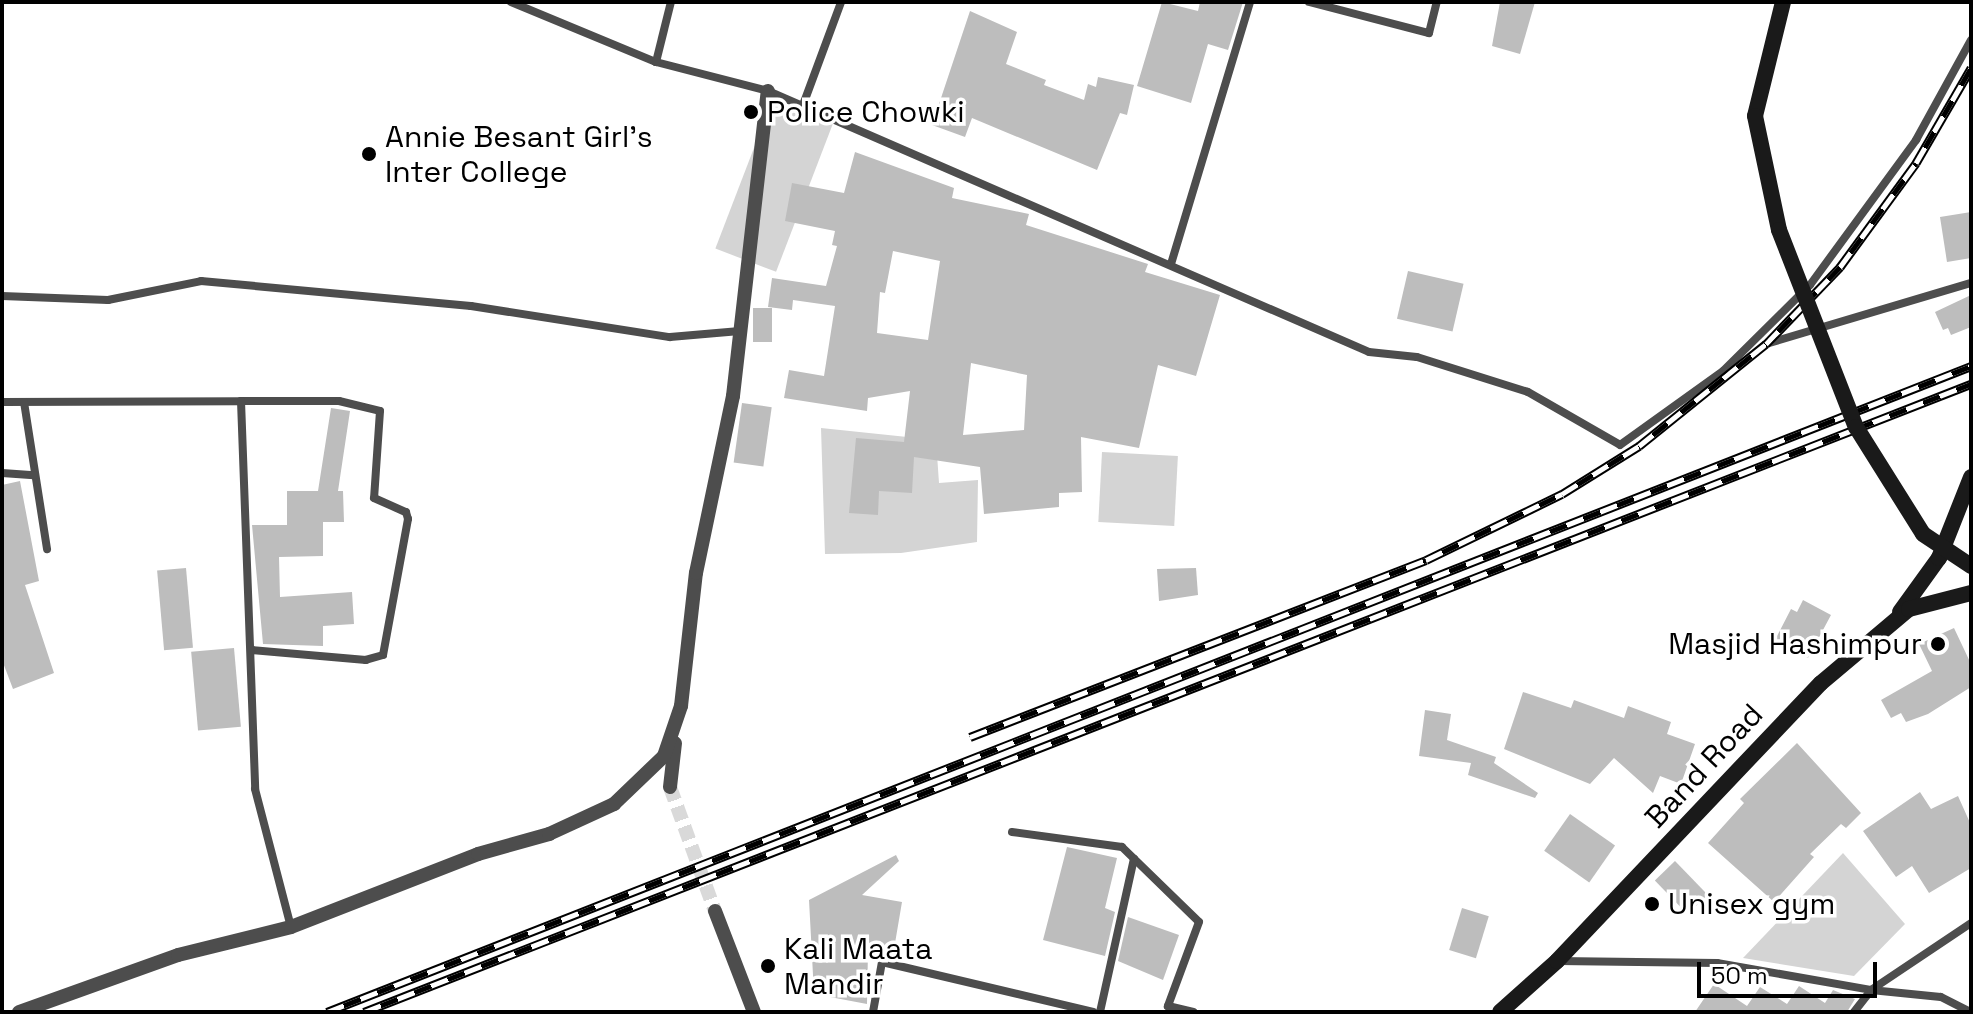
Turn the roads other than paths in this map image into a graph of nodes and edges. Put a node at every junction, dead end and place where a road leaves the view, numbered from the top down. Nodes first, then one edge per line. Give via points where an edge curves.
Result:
1 (511, 2) edge
2 (671, 2) edge
3 (841, 2) edge
4 (1250, 2) edge
5 (1309, 2) edge
6 (1437, 2) edge
7 (1783, 2) edge
8 (1971, 40) edge
9 (656, 62) junction
10 (768, 91) junction
11 (803, 105) junction
12 (1171, 264) junction
13 (1971, 283) edge
14 (2, 296) edge
15 (740, 331) junction
16 (1766, 344) dead end
17 (241, 401) junction
18 (2, 402) edge
19 (24, 402) junction
20 (2, 473) edge
21 (34, 475) junction
22 (1971, 477) edge
23 (47, 549) dead end
24 (1971, 566) edge
25 (1971, 593) edge
26 (1893, 622) junction
27 (251, 650) junction
28 (681, 706) junction
29 (670, 787) tunnel mouth
30 (1012, 832) dead end
31 (1134, 859) junction
32 (715, 911) tunnel mouth
33 (1971, 923) edge
34 (291, 927) junction
35 (1557, 961) junction
36 (1871, 990) junction
37 (19, 1012) edge
38 (754, 1012) edge
39 (873, 1012) edge
40 (1093, 1012) edge
41 (1100, 1012) edge
42 (1193, 1012) edge
43 (1500, 1012) edge
44 (1854, 1012) edge
45 (1971, 1012) edge

1 - 9 street
2 - 9 street
3 - 11 street
4 - 12 street
5 - 6 street via 1429,33
7 - 24 main road, bridge via 1755,116 1779,230 1856,427 1923,534
8 - 12 street via 1916,140 1810,285 1723,371 1620,445 1528,392 1417,357 1369,352
9 - 10 street
10 - 11 street
10 - 15 street
11 - 12 street
13 - 16 street
14 - 15 street via 108,300 201,281 471,306 670,337
15 - 28 street via 724,452 696,573
17 - 19 street
17 - 27 street
17 - 27 street via 339,401 380,411 373,492 378,502 406,512 408,519 383,655 366,660
18 - 19 street
19 - 21 street
20 - 21 street
21 - 23 street
22 - 26 main road via 1939,558
25 - 26 main road, Band Road via 1909,609
26 - 35 main road, Band Road via 1821,683
27 - 34 street via 255,789
28 - 29 street
28 - 34 street via 664,756 614,804 549,834 478,854
30 - 31 street via 1122,847
31 - 41 street
31 - 42 street via 1199,922 1168,1006
32 - 38 street
33 - 36 street
34 - 37 street via 178,955
35 - 36 street via 1717,963
35 - 43 main road, Band Road
36 - 44 street
36 - 45 street via 1941,997
39 - 40 street via 882,962

